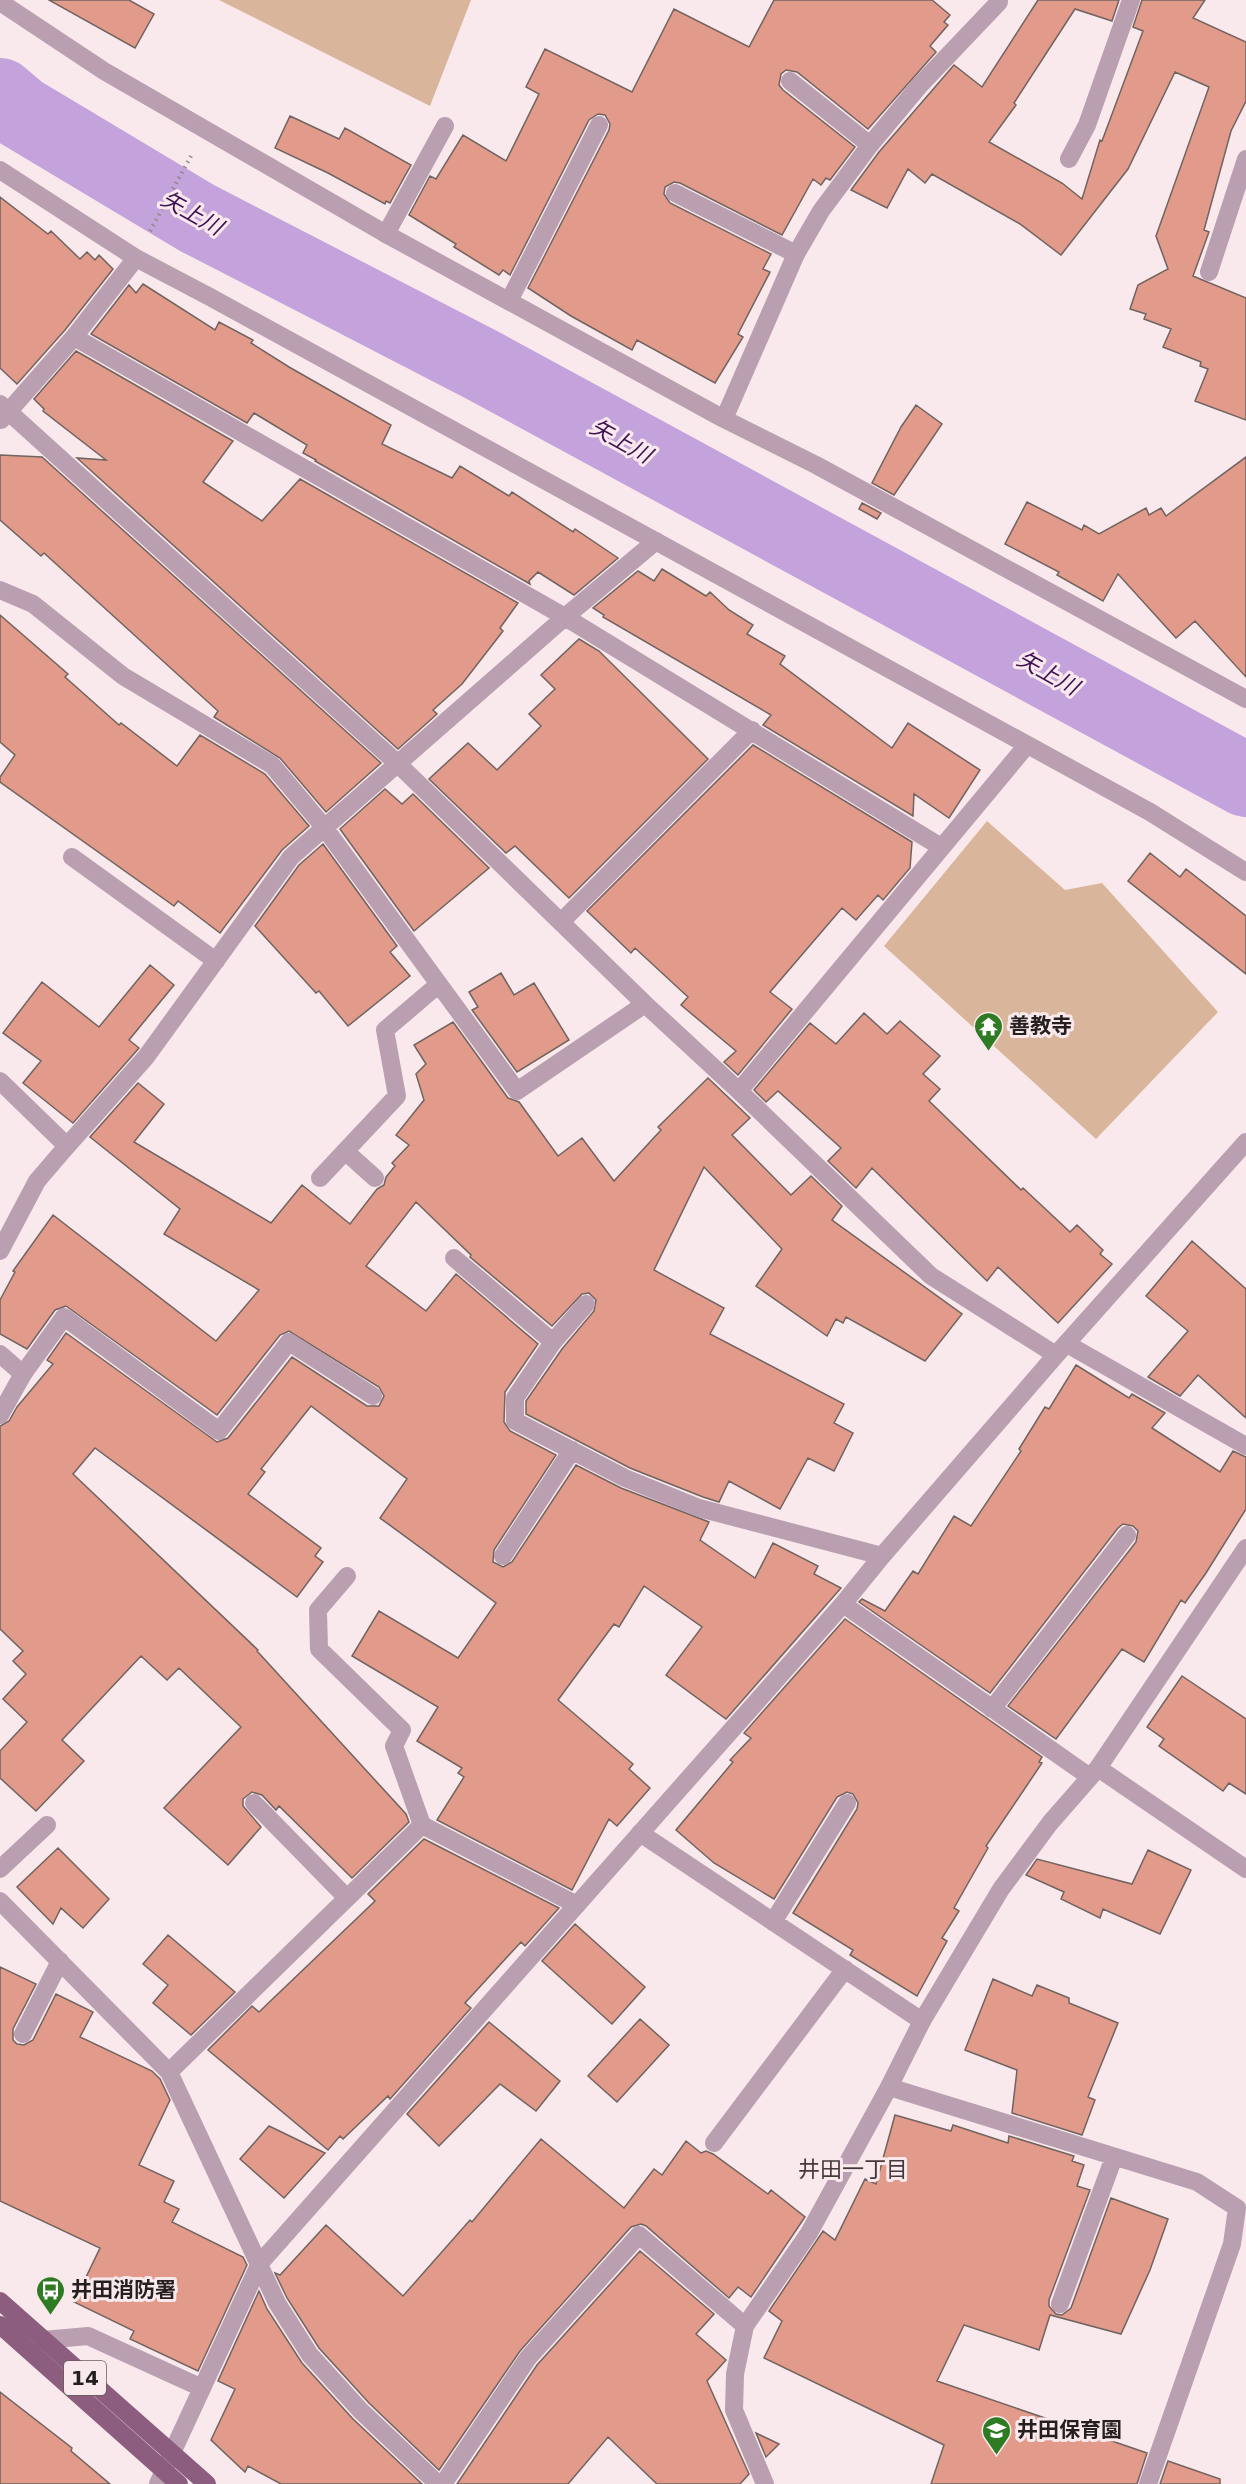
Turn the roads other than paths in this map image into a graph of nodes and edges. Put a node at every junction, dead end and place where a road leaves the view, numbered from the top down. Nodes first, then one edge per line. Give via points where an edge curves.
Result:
1 (1131, 0) edge
2 (998, 1) edge
3 (0, 2) edge
4 (790, 81) dead end
5 (599, 125) dead end
6 (444, 126) dead end
7 (870, 145) junction
8 (1069, 159) dead end
9 (1246, 159) edge
10 (0, 170) edge
11 (675, 193) dead end
12 (386, 234) junction
13 (796, 254) junction
14 (136, 258) junction
15 (1209, 272) dead end
16 (509, 301) junction
17 (74, 338) junction
18 (3, 412) edge
19 (724, 419) junction
20 (656, 541) junction
21 (0, 590) edge
22 (565, 617) junction
23 (1246, 699) edge
24 (752, 730) junction
25 (1027, 745) junction
26 (397, 763) junction
27 (324, 827) junction
28 (941, 847) junction
29 (72, 857) dead end
30 (1246, 872) edge
31 (561, 922) junction
32 (216, 961) junction
33 (439, 984) junction
34 (645, 1004) junction
35 (0, 1081) edge
36 (739, 1091) junction
37 (1246, 1142) edge
38 (67, 1146) junction
39 (345, 1151) junction
40 (320, 1178) dead end
41 (375, 1178) dead end
42 (0, 1251) edge
43 (454, 1258) dead end
44 (586, 1304) dead end
45 (553, 1342) junction
46 (1062, 1349) junction
47 (0, 1354) edge
48 (23, 1374) junction
49 (373, 1396) dead end
50 (0, 1415) edge
51 (1246, 1446) edge
52 (572, 1450) junction
53 (1127, 1535) dead end
54 (1246, 1548) edge
55 (503, 1556) dead end
56 (882, 1556) junction
57 (347, 1576) dead end
58 (843, 1604) junction
59 (992, 1709) junction
60 (1094, 1772) junction
61 (254, 1803) dead end
62 (847, 1803) dead end
63 (47, 1825) dead end
64 (422, 1825) junction
65 (640, 1833) junction
66 (0, 1869) edge
67 (1246, 1869) edge
68 (347, 1898) junction
69 (0, 1901) edge
70 (577, 1905) junction
71 (773, 1922) junction
72 (60, 1961) junction
73 (844, 1969) junction
74 (922, 2020) junction
75 (23, 2034) dead end
76 (169, 2072) junction
77 (889, 2087) junction
78 (714, 2143) dead end
79 (1114, 2157) junction
80 (260, 2263) junction
81 (0, 2301) edge
82 (1060, 2304) dead end
83 (0, 2325) edge
84 (745, 2326) junction
85 (43, 2340) junction
86 (202, 2388) junction
87 (172, 2453) junction
88 (161, 2477) edge
89 (179, 2484) edge
90 (207, 2484) edge
91 (438, 2484) edge
92 (443, 2484) edge
93 (765, 2484) edge
94 (1148, 2484) edge

1 - 8 street via 1088,125
2 - 7 street
3 - 12 street via 104,71
4 - 7 street
5 - 16 street
6 - 12 street
7 - 13 street via 821,211
9 - 15 street
10 - 14 street
11 - 13 street
12 - 16 street
13 - 19 street
14 - 17 street
14 - 20 street
16 - 19 street
17 - 18 street
17 - 22 street
18 - 26 street
19 - 23 street
20 - 22 street
20 - 25 street
21 - 27 street via 33,604 123,676 273,765
22 - 24 street
22 - 26 street
24 - 28 street
24 - 31 street
25 - 28 street
25 - 30 street via 1150,812
26 - 27 street
26 - 31 street
27 - 32 street via 291,857
27 - 33 street
28 - 36 street
29 - 32 street
31 - 34 street
32 - 38 street via 146,1057
33 - 34 street via 516,1091
33 - 39 street via 385,1030 397,1096
34 - 36 street
35 - 38 street
36 - 46 street via 931,1276
37 - 46 street
38 - 42 street via 37,1181
39 - 40 street
39 - 41 street
43 - 45 street
44 - 45 street
45 - 52 street via 515,1398 515,1421
46 - 51 street
46 - 56 street
47 - 48 street
48 - 49 street via 64,1317 219,1431 289,1342
48 - 50 street
52 - 55 street
52 - 56 street via 625,1478 699,1508
53 - 59 street
54 - 60 street
56 - 58 street
57 - 64 street via 318,1610 320,1649 402,1730 394,1746
58 - 59 street
58 - 65 street
59 - 60 street
60 - 67 street
60 - 74 street via 1001,1889
61 - 68 street
62 - 71 street
63 - 66 street
64 - 68 street
64 - 70 street
65 - 70 street
65 - 71 street
68 - 76 street
69 - 72 street
70 - 80 street
71 - 73 street
72 - 75 street
72 - 76 street
73 - 74 street
73 - 78 street
74 - 77 street
76 - 80 street
77 - 79 street
77 - 84 street via 809,2233
79 - 82 street
79 - 94 street via 1197,2182 1237,2208 1232,2244
80 - 86 street
80 - 91 street via 277,2303 310,2355
81 - 85 main road, 14
83 - 88 main road, 14
84 - 92 street via 639,2235 528,2358
84 - 93 street via 735,2374 734,2410
85 - 86 street via 88,2336
85 - 87 main road, 14
86 - 87 street
87 - 88 street
87 - 90 main road, 14
88 - 89 main road, 14

